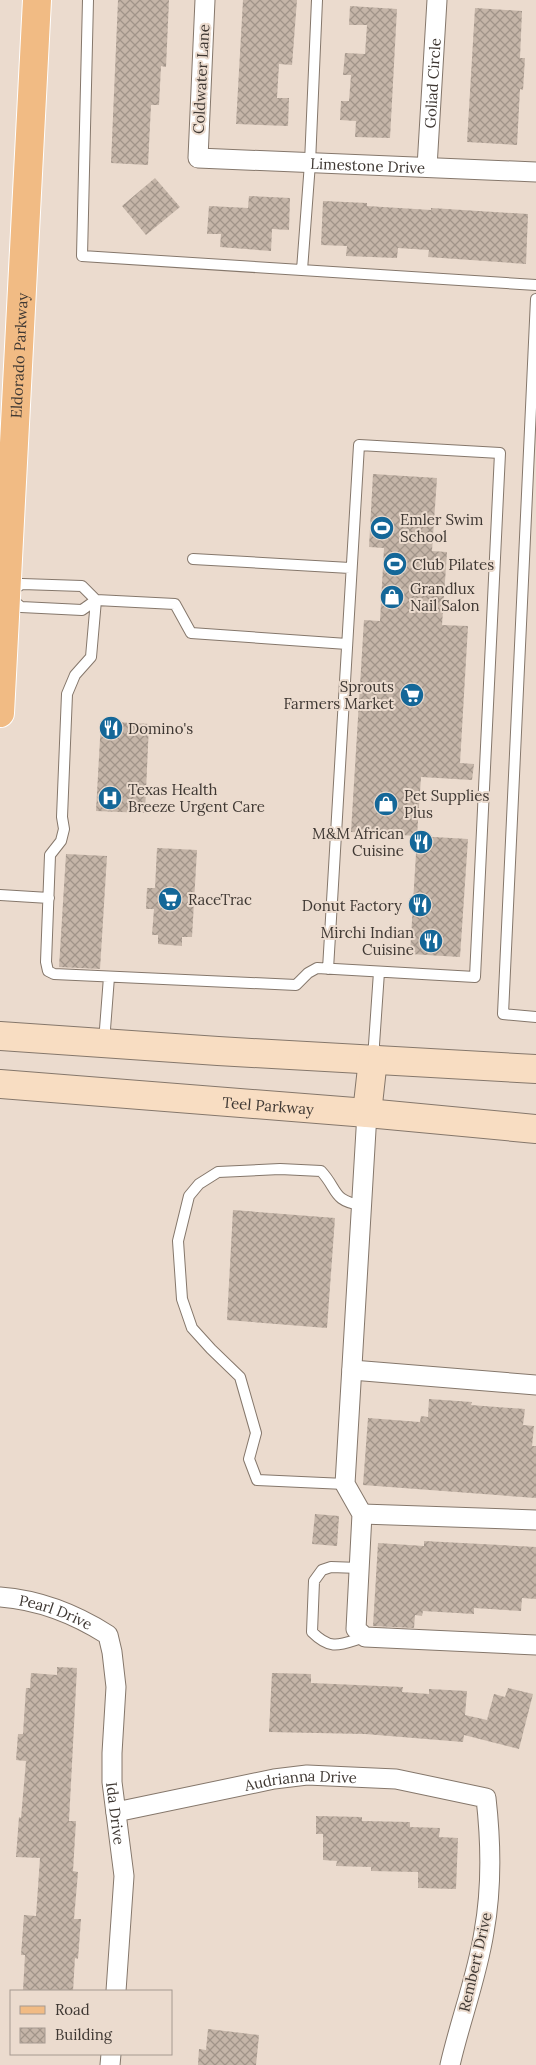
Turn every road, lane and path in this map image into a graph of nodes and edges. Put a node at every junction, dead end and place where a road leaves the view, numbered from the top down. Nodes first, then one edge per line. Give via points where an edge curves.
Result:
1 (37, 0) edge
2 (88, 0) edge
3 (205, 0) edge
4 (317, 0) edge
5 (437, 0) edge
6 (198, 158) joint
7 (310, 163) junction
8 (427, 167) junction
9 (536, 172) edge
10 (302, 270) junction
11 (536, 285) edge
12 (536, 299) edge
13 (193, 559) dead end
14 (350, 568) junction
15 (3, 594) edge
16 (96, 600) junction
17 (347, 644) junction
18 (0, 713) edge
19 (0, 895) edge
20 (49, 898) junction
21 (328, 969) junction
22 (379, 972) junction
23 (109, 977) junction
24 (536, 1017) edge
25 (0, 1036) edge
26 (104, 1042) junction
27 (373, 1059) junction
28 (536, 1069) edge
29 (0, 1084) edge
30 (367, 1113) junction
31 (536, 1129) edge
32 (362, 1205) junction
33 (352, 1370) junction
34 (536, 1385) edge
35 (345, 1484) junction
36 (362, 1514) junction
37 (536, 1520) edge
38 (359, 1568) junction
39 (0, 1597) edge
40 (108, 1635) joint
41 (365, 1637) junction
42 (536, 1645) edge
43 (486, 1798) joint
44 (116, 1812) junction
45 (116, 1990) edge
46 (450, 2065) edge

1 - 15 main road, Eldorado Parkway
2 - 10 lane via 82,256
3 - 6 street, Coldwater Lane
4 - 7 lane
5 - 8 street, Goliad Circle
6 - 7 street, Limestone Drive
7 - 8 street, Limestone Drive
7 - 10 lane
8 - 9 street, Limestone Drive
10 - 11 lane
12 - 24 lane via 502,1014
13 - 14 lane
14 - 17 lane
14 - 22 lane via 359,445 500,453 475,977
15 - 16 lane via 21,607 82,610
15 - 16 lane via 22,584 82,586
15 - 18 main road, Eldorado Parkway
16 - 17 lane via 175,604 191,633
16 - 20 lane via 92,657 74,675 67,694 64,829 61,841 50,856
17 - 21 lane
19 - 20 lane
20 - 23 lane via 48,971
21 - 22 lane
21 - 23 lane via 314,969 296,985
22 - 27 lane
23 - 26 lane
25 - 26 main road
26 - 27 main road
27 - 28 main road
27 - 30 main road
29 - 30 main road, Teel Parkway
30 - 31 main road, Teel Parkway
30 - 32 street
32 - 33 street
32 - 35 lane via 348,1203 339,1197 321,1171 280,1168 218,1172 199,1184 189,1196 178,1241 182,1299 192,1328 240,1377 256,1433 249,1459 257,1480
33 - 34 street
33 - 35 street
35 - 36 street
36 - 37 street
36 - 38 street
38 - 41 street via 356,1629
38 - 41 lane via 331,1567 322,1570 314,1581 312,1632 323,1643 334,1646
39 - 40 street, Pearl Drive via 58,1609
40 - 44 street, Ida Drive via 116,1687 112,1768
41 - 42 street
43 - 44 street, Audrianna Drive via 396,1779 307,1775
43 - 46 street, Rembert Drive via 490,1856 486,1919
44 - 45 street, Ida Drive via 124,1890

